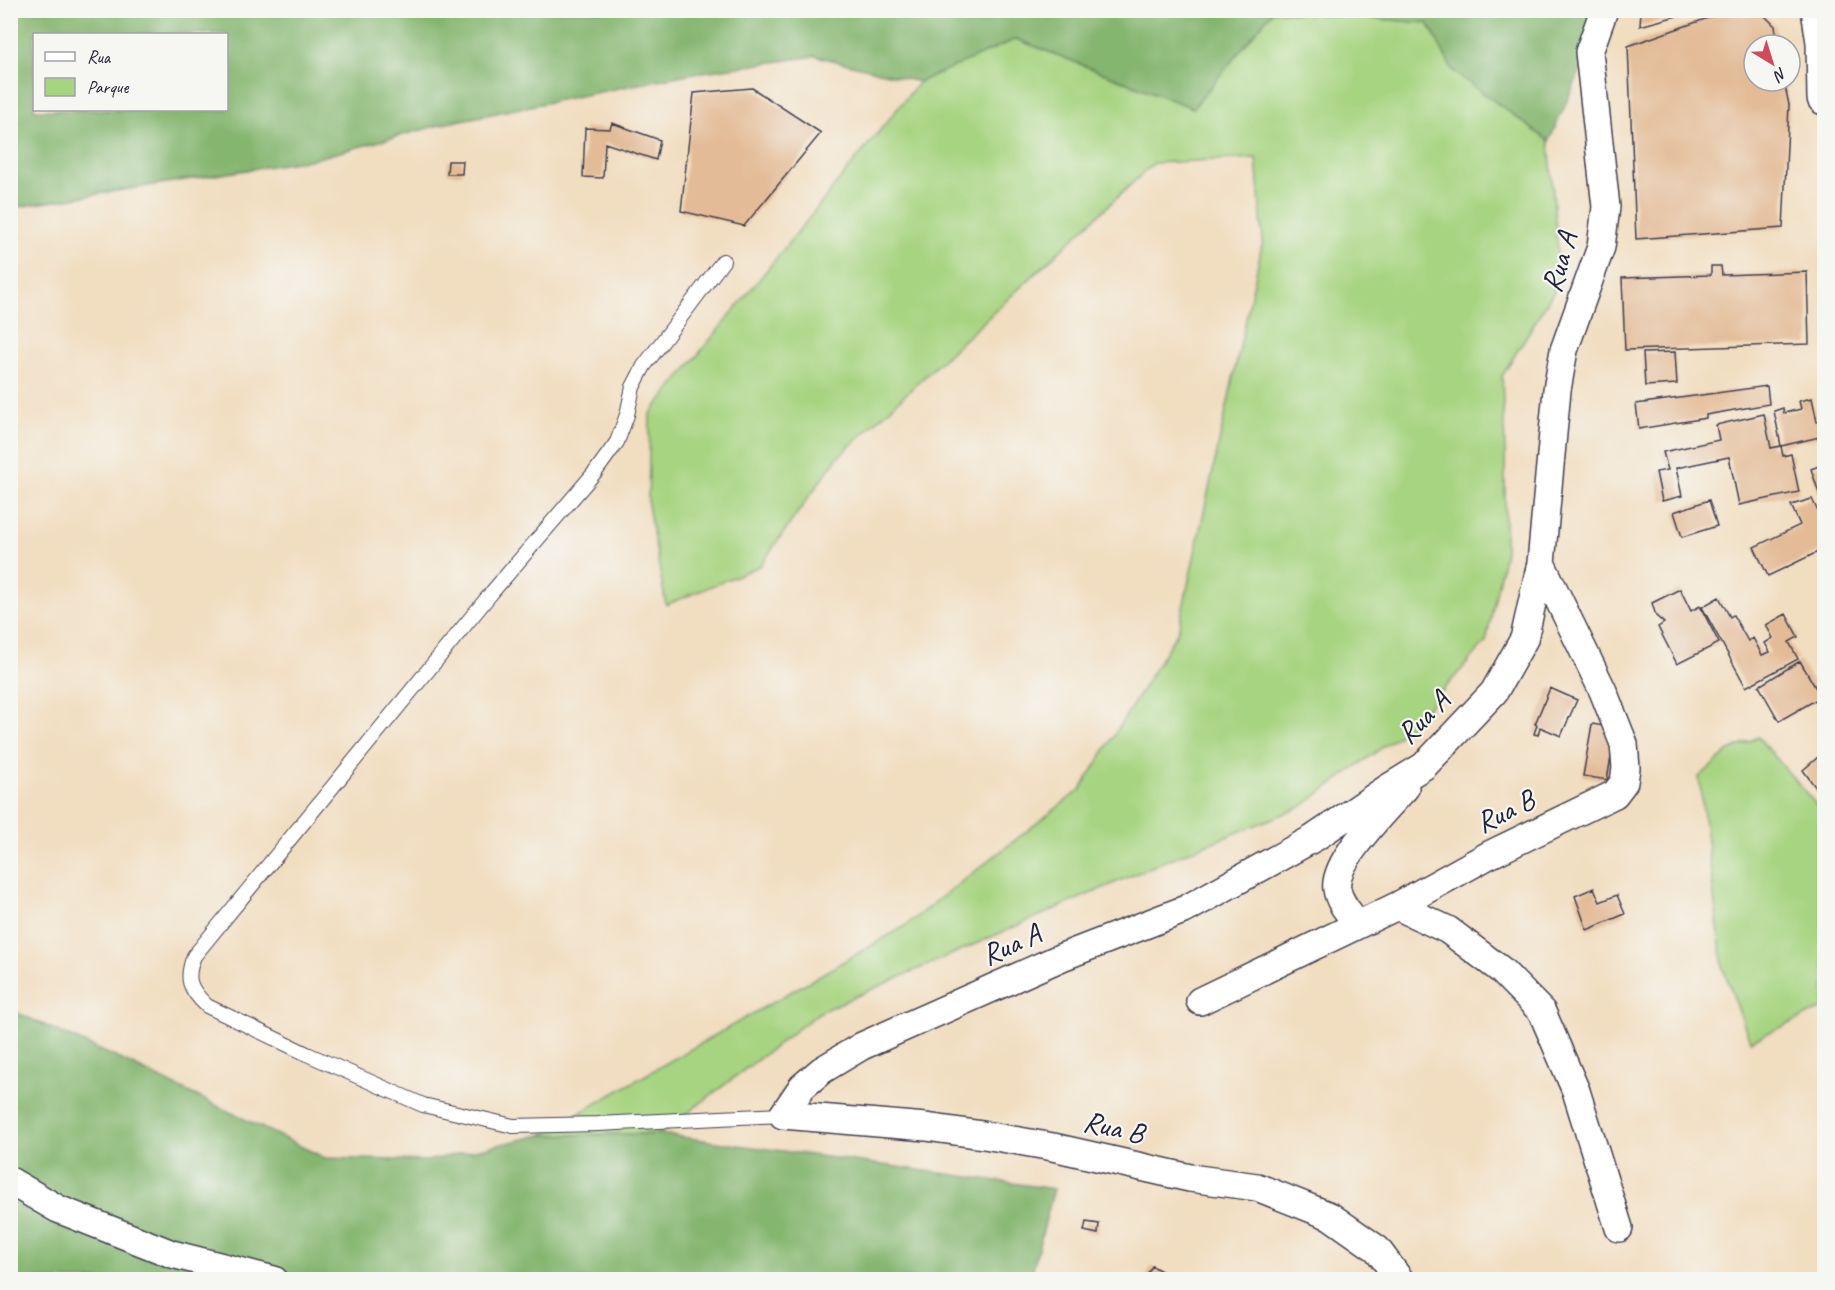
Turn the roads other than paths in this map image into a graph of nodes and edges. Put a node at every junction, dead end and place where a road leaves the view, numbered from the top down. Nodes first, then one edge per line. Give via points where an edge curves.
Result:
1 (1604, 10) edge
2 (1818, 10) edge
3 (1824, 98) edge
4 (723, 261) dead end
5 (1541, 563) junction
6 (1424, 766) junction
7 (1397, 906) junction
8 (1358, 924) junction
9 (1200, 1001) dead end
10 (783, 1115) junction
11 (10, 1181) edge
12 (1619, 1228) dead end
13 (274, 1280) edge
14 (1400, 1280) edge

1 - 5 street, Rua A via 1589,52 1606,207 1601,247 1564,350
2 - 3 street
4 - 10 lane via 644,366 633,387 617,442 596,471 194,956 189,982 207,1006 375,1085 423,1105 513,1126
5 - 6 street, Rua A via 1524,639 1494,692
5 - 7 street, Rua B via 1603,691 1624,744 1624,782 1615,794 1489,855
6 - 8 street via 1357,843 1340,869 1336,887 1340,900
6 - 10 street, Rua A via 1314,838 1186,909 1062,957 862,1046 802,1087
7 - 8 street, Rua B
7 - 12 street via 1448,930 1501,970 1542,1012 1576,1091
8 - 9 street, Rua B
10 - 14 street, Rua B via 990,1136 1257,1188 1330,1216 1377,1250
11 - 13 street via 58,1209 172,1254

